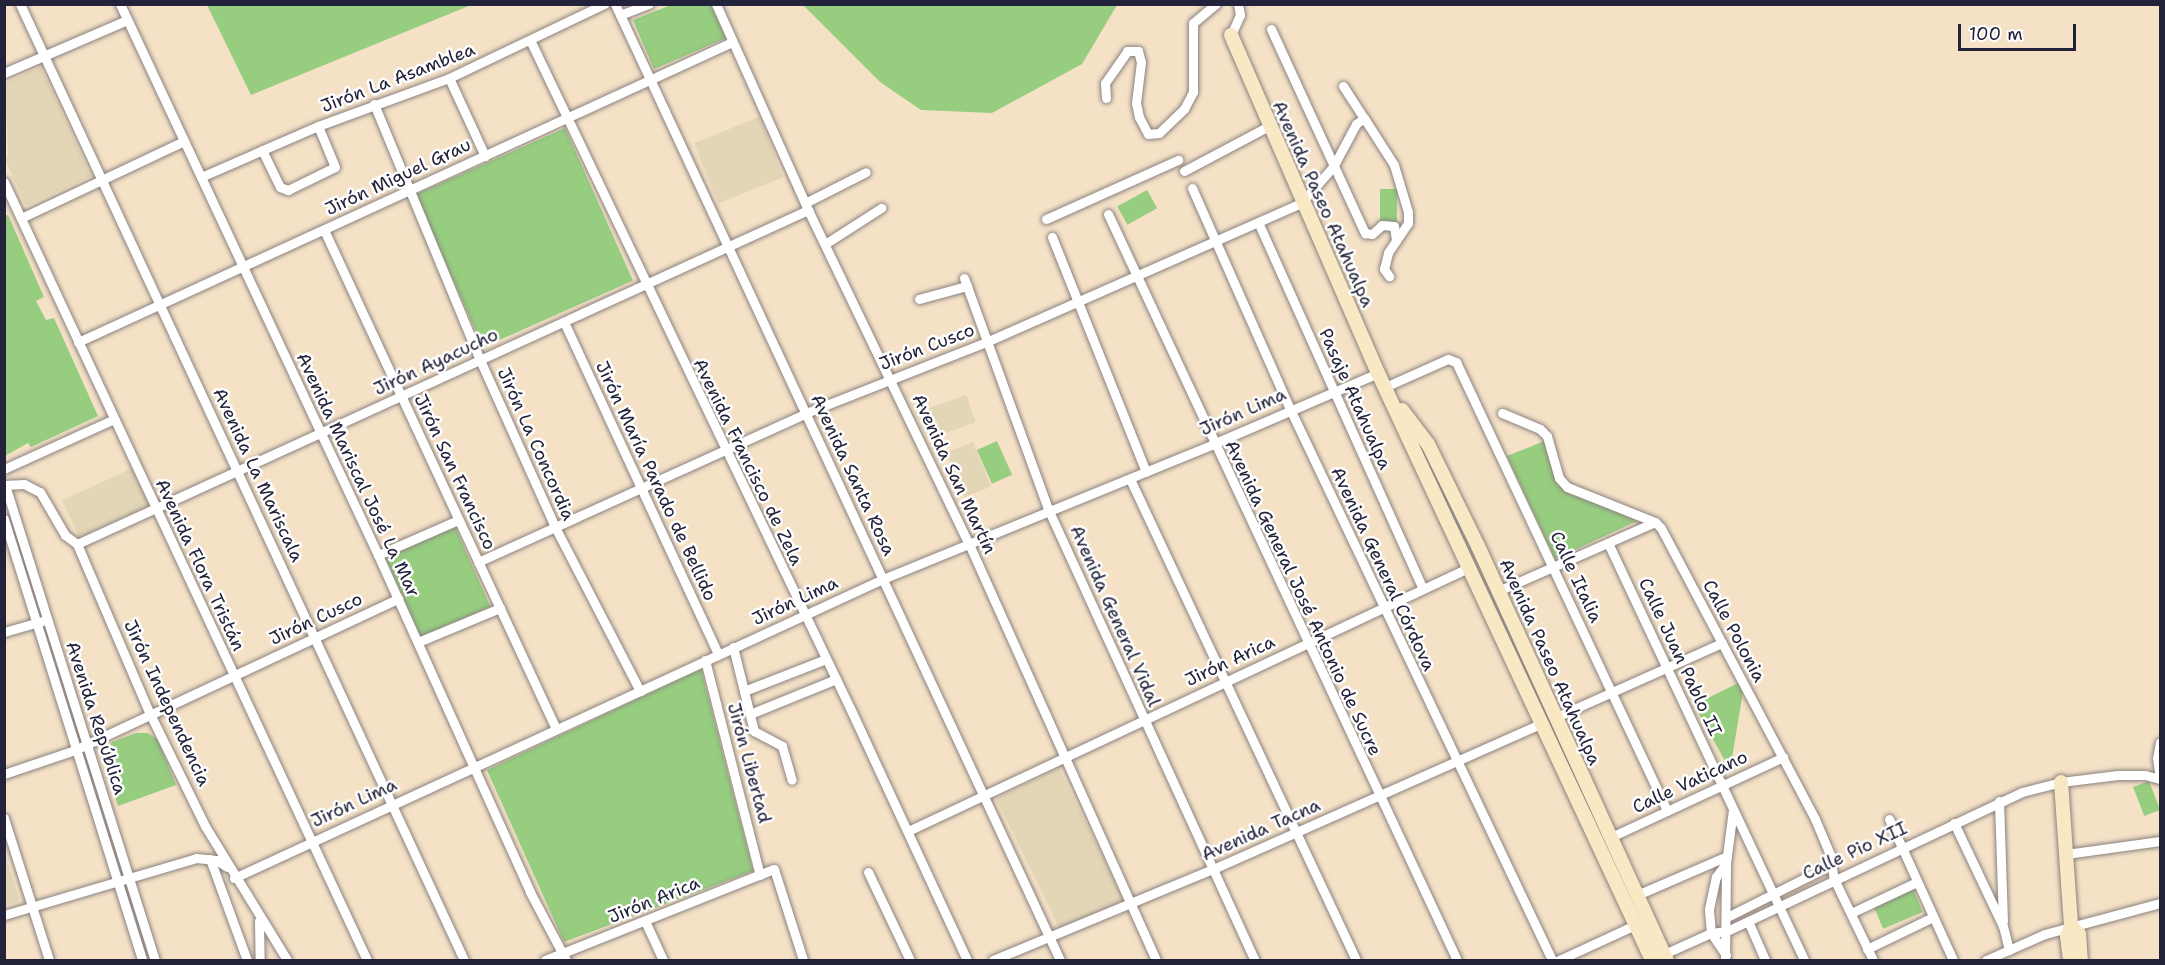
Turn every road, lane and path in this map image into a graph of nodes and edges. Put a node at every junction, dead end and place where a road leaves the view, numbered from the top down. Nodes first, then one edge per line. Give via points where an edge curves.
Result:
1 (20, 4) edge
2 (120, 4) edge
3 (604, 4) edge
4 (615, 4) edge
5 (649, 4) edge
6 (716, 4) edge
7 (1216, 4) edge
8 (1238, 4) edge
9 (620, 15) junction
10 (127, 20) junction
11 (1271, 29) dead end
12 (1231, 35) joint
13 (531, 42) junction
14 (732, 42) junction
15 (43, 57) junction
16 (4, 74) edge
17 (449, 78) junction
18 (650, 80) junction
19 (1343, 86) dead end
20 (1106, 98) dead end
21 (374, 104) junction
22 (568, 118) junction
23 (1364, 118) junction
24 (318, 126) junction
25 (1269, 126) junction
26 (184, 141) junction
27 (262, 150) junction
28 (485, 156) junction
29 (1178, 160) dead end
30 (1333, 166) junction
31 (1184, 171) dead end
32 (866, 172) dead end
33 (201, 177) junction
34 (103, 180) junction
35 (4, 182) edge
36 (1192, 188) dead end
37 (411, 190) junction
38 (1301, 203) junction
39 (806, 207) junction
40 (881, 208) dead end
41 (1108, 214) dead end
42 (21, 218) junction
43 (1046, 219) dead end
44 (1258, 222) junction
45 (324, 230) junction
46 (1052, 237) dead end
47 (1216, 241) junction
48 (1396, 241) junction
49 (825, 244) junction
50 (726, 248) junction
51 (243, 267) junction
52 (1389, 276) dead end
53 (1137, 277) junction
54 (645, 285) junction
55 (919, 299) dead end
56 (1076, 302) junction
57 (161, 304) junction
58 (564, 322) junction
59 (78, 342) junction
60 (986, 342) junction
61 (480, 360) junction
62 (1378, 373) junction
63 (891, 378) junction
64 (1385, 387) junction
65 (1332, 391) junction
66 (401, 396) junction
67 (1290, 409) junction
68 (806, 412) junction
69 (1502, 413) dead end
70 (114, 419) junction
71 (320, 433) junction
72 (1213, 444) junction
73 (723, 450) junction
74 (4, 469) edge
75 (237, 471) junction
76 (1146, 472) junction
77 (1130, 479) junction
78 (5, 485) edge
79 (642, 488) junction
80 (157, 509) junction
81 (1049, 512) junction
82 (4, 519) edge
83 (458, 520) junction
84 (1655, 522) junction
85 (555, 527) junction
86 (1608, 543) junction
87 (77, 544) junction
88 (969, 544) junction
89 (378, 555) junction
90 (478, 562) junction
91 (1553, 567) junction
92 (1468, 568) junction
93 (883, 579) junction
94 (1423, 589) junction
95 (1498, 591) junction
96 (399, 599) junction
97 (500, 608) junction
98 (1384, 608) junction
99 (804, 614) junction
100 (47, 619) junction
101 (36, 622) junction
102 (4, 632) edge
103 (315, 638) junction
104 (418, 642) junction
105 (1722, 643) junction
106 (1306, 644) junction
107 (733, 647) junction
108 (718, 654) junction
109 (826, 659) junction
110 (705, 660) junction
111 (1666, 668) junction
112 (233, 675) junction
113 (836, 679) junction
114 (1225, 682) junction
115 (640, 691) junction
116 (744, 691) junction
117 (1612, 692) junction
118 (150, 714) junction
119 (750, 714) junction
120 (1554, 718) junction
121 (1144, 720) junction
122 (1540, 724) junction
123 (556, 729) junction
124 (2160, 742) edge
125 (87, 744) junction
126 (75, 750) junction
127 (1783, 757) junction
128 (1063, 758) junction
129 (1455, 762) junction
130 (474, 766) junction
131 (4, 774) edge
132 (2160, 779) edge
133 (792, 780) dead end
134 (2061, 782) junction
135 (1722, 786) junction
136 (984, 795) junction
137 (1378, 797) junction
138 (1999, 801) junction
139 (393, 804) junction
140 (1733, 809) junction
141 (1667, 811) junction
142 (4, 818) edge
143 (1889, 819) dead end
144 (1954, 823) junction
145 (908, 831) junction
146 (1295, 834) junction
147 (1611, 837) junction
148 (312, 841) junction
149 (2160, 841) edge
150 (1902, 848) junction
151 (2066, 854) junction
152 (210, 859) junction
153 (1727, 859) junction
154 (1832, 865) junction
155 (229, 868) junction
156 (1213, 869) junction
157 (868, 872) dead end
158 (760, 875) junction
159 (130, 877) junction
160 (234, 878) junction
161 (1834, 879) junction
162 (117, 881) junction
163 (1917, 882) junction
164 (1773, 894) junction
165 (1637, 895) junction
166 (2160, 903) edge
167 (1130, 904) junction
168 (32, 906) junction
169 (1778, 906) junction
170 (1851, 913) junction
171 (4, 915) edge
172 (1729, 916) junction
173 (1934, 917) junction
174 (259, 918) junction
175 (645, 921) junction
176 (1748, 921) junction
177 (1635, 925) junction
178 (2003, 926) junction
179 (2071, 926) junction
180 (1727, 931) junction
181 (1711, 933) junction
182 (1050, 937) junction
183 (1867, 949) junction
184 (2009, 950) junction
185 (564, 957) edge
186 (1661, 958) edge
187 (1725, 958) edge
188 (49, 960) edge
189 (142, 960) edge
190 (155, 960) edge
191 (248, 960) edge
192 (260, 960) edge
193 (287, 960) edge
194 (367, 960) edge
195 (464, 960) edge
196 (545, 960) edge
197 (663, 960) edge
198 (803, 960) edge
199 (910, 960) edge
200 (967, 960) edge
201 (993, 960) edge
202 (1060, 960) edge
203 (1156, 960) edge
204 (1255, 960) edge
205 (1356, 960) edge
206 (1456, 960) edge
207 (1552, 960) edge
208 (1559, 960) edge
209 (1765, 960) edge
210 (1804, 960) edge
211 (1873, 960) edge
212 (1953, 960) edge
213 (1986, 960) edge
214 (2070, 960) edge
215 (2081, 960) edge

1 - 15 street, Avenida La Mariscala
2 - 10 street, Avenida Mariscal José La Mar
3 - 13 street, Jirón La Asamblea
4 - 9 street, Avenida Santa Rosa
5 - 9 street
6 - 14 street, Avenida San Martín
7 - 20 street via 1193,23 1193,92 1184,109 1159,133 1148,134 1138,117 1138,51 1126,52 1105,83
8 - 12 street via 1240,15
9 - 18 street, Avenida Santa Rosa
10 - 15 street
10 - 26 street, Avenida Mariscal José La Mar
11 - 30 street
12 - 25 street, Avenida Paseo Atahualpa
13 - 17 street, Jirón La Asamblea
13 - 22 street, Avenida Francisco de Zela
14 - 18 street, Jirón Miguel Grau
14 - 39 street, Avenida San Martín
15 - 16 street
15 - 34 street, Avenida La Mariscala
17 - 21 street, Jirón La Asamblea
17 - 28 street
18 - 22 street, Jirón Miguel Grau
18 - 50 street, Avenida Santa Rosa
19 - 23 street
21 - 24 street, Jirón La Asamblea
21 - 37 street, Jirón La Concordia
22 - 28 street, Jirón Miguel Grau
22 - 54 street, Avenida Francisco de Zela
23 - 30 street, Jirón Cusco via 1356,124
23 - 48 street via 1402,185 1408,223
24 - 27 street, Jirón La Asamblea
24 - 27 street via 335,167 288,190 280,187
25 - 31 street
25 - 38 street, Avenida Paseo Atahualpa
26 - 33 street, Avenida Mariscal José La Mar
26 - 34 street
27 - 33 street, Jirón La Asamblea
28 - 37 street, Jirón Miguel Grau
29 - 43 street
30 - 38 street, Jirón Cusco
30 - 48 street via 1365,233 1372,234 1382,225 1394,226
32 - 39 street, Jirón Ayacucho
33 - 51 street, Avenida Mariscal José La Mar
34 - 42 street
34 - 57 street, Avenida La Mariscala
35 - 42 street, Avenida Flora Tristán
36 - 47 street, Avenida General Córdova
37 - 45 street, Jirón Miguel Grau
37 - 61 street, Jirón La Concordia
38 - 44 street, Jirón Cusco
38 - 62 street, Avenida Paseo Atahualpa
39 - 49 street, Avenida San Martín
39 - 50 street, Jirón Ayacucho
40 - 49 street
41 - 53 street, Avenida General José Antonio de Sucre
42 - 59 street, Avenida Flora Tristán
44 - 47 street, Jirón Cusco
44 - 65 street, Pasaje Atahualpa
45 - 51 street, Jirón Miguel Grau
45 - 66 street, Jirón San Francisco
46 - 56 street
47 - 53 street, Jirón Cusco
47 - 67 street, Avenida General Córdova
48 - 52 street via 1384,269
49 - 63 street, Avenida San Martín
50 - 54 street, Jirón Ayacucho
50 - 68 street, Avenida Santa Rosa
51 - 57 street, Jirón Miguel Grau
51 - 71 street, Avenida Mariscal José La Mar
53 - 56 street, Jirón Cusco
53 - 72 street, Avenida General José Antonio de Sucre
54 - 58 street, Jirón Ayacucho
54 - 73 street, Avenida Francisco de Zela
55 - 60 street, Avenida General Vidal via 966,282
56 - 60 street, Jirón Cusco
56 - 76 street
57 - 59 street, Jirón Miguel Grau
57 - 75 street, Avenida La Mariscala
58 - 61 street, Jirón Ayacucho
58 - 79 street, Jirón María Parado de Bellido
59 - 70 street, Avenida Flora Tristán
60 - 63 street, Jirón Cusco
60 - 81 street, Avenida General Vidal
61 - 66 street, Jirón Ayacucho
61 - 85 street, Jirón La Concordia
62 - 64 street, Avenida Paseo Atahualpa
62 - 65 street, Jirón Lima
63 - 68 street, Jirón Cusco
63 - 88 street, Avenida San Martín
64 - 91 street, Calle Italia via 1453,358
64 - 92 street, Avenida Paseo Atahualpa
64 - 95 street, Avenida Paseo Atahualpa via 1428,444
65 - 67 street, Jirón Lima
65 - 94 street, Pasaje Atahualpa
66 - 71 street, Jirón Ayacucho
66 - 83 street, Jirón San Francisco
67 - 72 street, Jirón Lima
67 - 98 street, Avenida General Córdova
68 - 73 street, Jirón Cusco
68 - 93 street, Avenida Santa Rosa
69 - 84 street via 1540,429 1547,436 1559,478 1567,487
70 - 74 street
70 - 80 street, Avenida Flora Tristán
71 - 75 street, Jirón Ayacucho
71 - 89 street, Avenida Mariscal José La Mar
72 - 76 street, Jirón Lima
72 - 106 street, Avenida General José Antonio de Sucre
73 - 79 street, Jirón Cusco
73 - 99 street, Avenida Francisco de Zela
75 - 80 street, Jirón Ayacucho
75 - 103 street, Avenida La Mariscala
76 - 77 street, Jirón Lima
77 - 81 street, Jirón Lima
77 - 114 street
78 - 87 street, Jirón Independencia via 24,484 40,492 65,535
78 - 100 street, Avenida República
79 - 85 street, Jirón Cusco
79 - 108 street, Jirón María Parado de Bellido
80 - 87 street, Jirón Ayacucho
80 - 112 street, Avenida Flora Tristán
81 - 88 street, Jirón Lima
81 - 121 street, Avenida General Vidal
82 - 101 street, Avenida República
83 - 89 street
83 - 90 street, Jirón San Francisco
84 - 86 street
84 - 105 street, Calle Polonia
85 - 90 street, Jirón Cusco
85 - 115 street, Jirón La Concordia
86 - 91 street
86 - 111 street, Calle Juan Pablo II
87 - 118 street, Jirón Independencia
88 - 93 street, Jirón Lima
88 - 128 street, Avenida San Martín
89 - 96 street, Avenida Mariscal José La Mar
90 - 97 street, Jirón San Francisco
91 - 95 street
91 - 117 street, Calle Italia
92 - 94 street, Jirón Arica
92 - 122 street, Avenida Paseo Atahualpa
93 - 99 street, Jirón Lima
93 - 136 street, Avenida Santa Rosa
94 - 98 street, Jirón Arica
95 - 120 street, Avenida Paseo Atahualpa
96 - 103 street, Jirón Cusco
96 - 104 street, Avenida Mariscal José La Mar
97 - 104 street
97 - 123 street, Jirón San Francisco
98 - 106 street, Jirón Arica
98 - 129 street, Avenida General Córdova
99 - 107 street, Jirón Lima
99 - 109 street, Avenida Francisco de Zela
100 - 101 street
100 - 125 street, Avenida República
101 - 102 street
101 - 126 street, Avenida República
103 - 112 street, Jirón Cusco
103 - 139 street, Avenida La Mariscala
104 - 130 street, Avenida Mariscal José La Mar
105 - 111 street
105 - 127 street, Calle Polonia
106 - 114 street, Jirón Arica
106 - 137 street, Avenida General José Antonio de Sucre
107 - 108 street, Jirón Lima
107 - 116 street
108 - 110 street, Jirón Lima
109 - 113 street, Avenida Francisco de Zela
109 - 116 street
110 - 115 street, Jirón Lima
110 - 158 street, Jirón Libertad
111 - 117 street
111 - 135 street, Calle Juan Pablo II
112 - 118 street, Jirón Cusco
112 - 148 street, Avenida Flora Tristán
113 - 119 street
113 - 145 street, Avenida Francisco de Zela
114 - 121 street, Jirón Arica
114 - 146 street
115 - 123 street, Jirón Lima
116 - 119 street
117 - 120 street
117 - 141 street, Calle Italia
118 - 125 street, Jirón Cusco
118 - 155 street, Jirón Independencia
119 - 133 street via 754,731 782,746
120 - 147 street, Avenida Paseo Atahualpa
121 - 128 street, Jirón Arica
121 - 156 street, Avenida General Vidal
122 - 129 street, Avenida Tacna
122 - 177 street, Avenida Paseo Atahualpa
123 - 130 street, Jirón Lima
124 - 132 street
125 - 126 street, Jirón Cusco
125 - 159 street, Avenida República
126 - 131 street, Jirón Cusco
126 - 162 street, Avenida República
127 - 135 street, Calle Vaticano
127 - 154 street, Calle Polonia via 1824,839
128 - 136 street, Jirón Arica
128 - 167 street, Avenida San Martín
129 - 137 street, Avenida Tacna
129 - 207 street, Avenida General Córdova
130 - 139 street, Jirón Lima
130 - 185 street, Avenida Mariscal José La Mar
132 - 134 street, Calle Pio XII via 2118,775
134 - 138 street, Calle Pio XII
134 - 151 street
135 - 140 street, Calle Juan Pablo II
135 - 141 street, Calle Vaticano
136 - 145 street, Jirón Arica
136 - 182 street, Avenida Santa Rosa
137 - 146 street, Avenida Tacna
137 - 206 street, Avenida General José Antonio de Sucre
138 - 144 street, Calle Pio XII
138 - 178 street
139 - 148 street, Jirón Lima
139 - 195 street, Avenida La Mariscala
140 - 153 street
140 - 164 street, Calle Juan Pablo II
141 - 147 street, Calle Vaticano
142 - 168 street
143 - 150 street
144 - 150 street, Calle Pio XII
144 - 178 street
145 - 200 street, Avenida Francisco de Zela
146 - 156 street, Avenida Tacna
146 - 205 street
147 - 165 street, Avenida Paseo Atahualpa
148 - 160 street, Jirón Lima
148 - 194 street, Avenida Flora Tristán
149 - 151 street
150 - 161 street, Calle Pio XII
150 - 163 street
151 - 179 street
152 - 155 street
152 - 159 street via 196,858
152 - 191 street
153 - 165 street
153 - 172 street
153 - 181 street via 1712,890
154 - 161 street, Calle Polonia
154 - 164 street, Calle Pio XII
155 - 160 street, Jirón Independencia
156 - 167 street, Avenida Tacna
156 - 204 street, Avenida General Vidal
157 - 199 street
158 - 175 street, Jirón Arica
158 - 198 street, Jirón Arica via 774,869
159 - 162 street
159 - 190 street, Avenida República
160 - 174 street, Jirón Independencia
161 - 169 street, Calle Pio XII
161 - 170 street, Calle Polonia
162 - 168 street
162 - 189 street, Avenida República
163 - 170 street
163 - 173 street
164 - 169 street, Calle Juan Pablo II
164 - 172 street, Calle Pio XII
165 - 186 street, Avenida Paseo Atahualpa
166 - 179 street
167 - 182 street, Avenida Tacna
167 - 203 street, Avenida San Martín
168 - 171 street
168 - 188 street
169 - 176 street, Calle Pio XII
169 - 210 street, Calle Juan Pablo II
170 - 183 street, Calle Polonia
172 - 180 street
173 - 183 street
173 - 212 street
174 - 192 street
174 - 193 street, Jirón Independencia
175 - 185 street, Jirón Arica
175 - 197 street
176 - 180 street, Calle Pio XII
176 - 209 street
177 - 186 street, Avenida Paseo Atahualpa
177 - 208 street
178 - 184 street
179 - 184 street
179 - 214 street via 2067,936
179 - 215 street via 2079,934
180 - 181 street, Calle Pio XII
180 - 187 street
181 - 186 street, Calle Pio XII
181 - 187 street
182 - 201 street, Avenida Tacna
182 - 202 street, Avenida Santa Rosa
183 - 211 street, Calle Polonia
184 - 213 street
185 - 196 street, Jirón Arica

